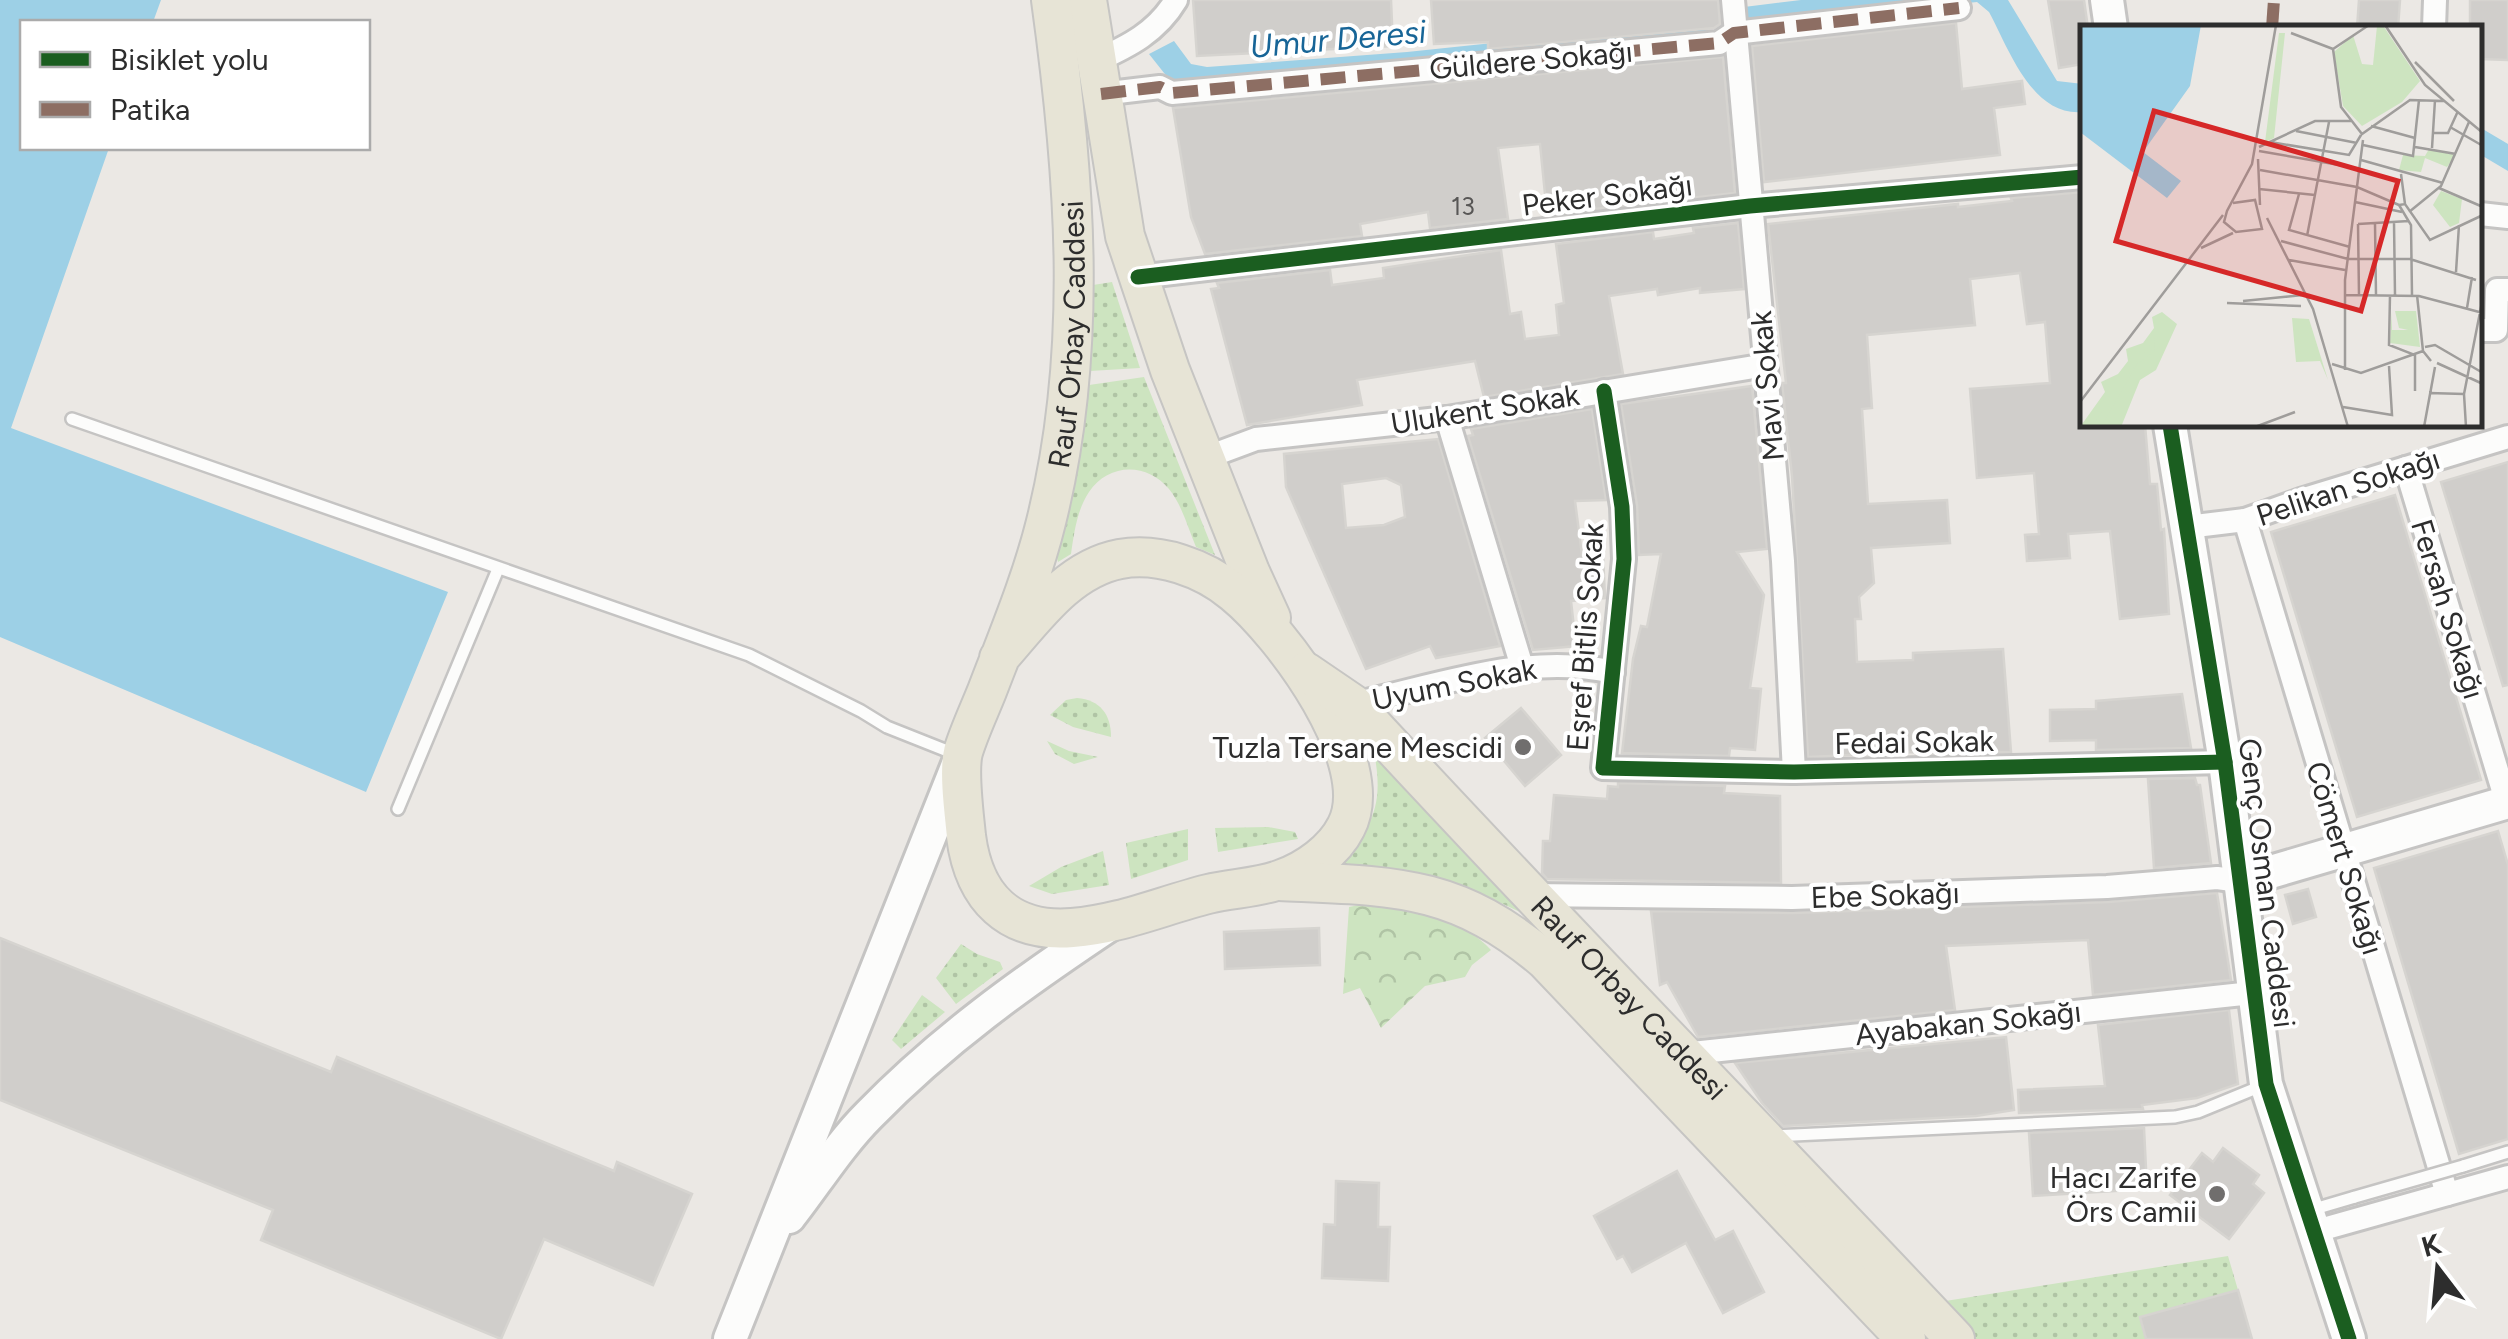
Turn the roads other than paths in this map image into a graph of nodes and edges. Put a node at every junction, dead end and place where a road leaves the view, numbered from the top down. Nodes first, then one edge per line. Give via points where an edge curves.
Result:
1 (1051, 0) edge
2 (1087, 0) edge
3 (1176, 0) edge
4 (1732, 0) edge
5 (2107, 0) edge
6 (2435, 0) edge
7 (1959, 8) dead end
8 (2111, 25) edge
9 (2434, 25) edge
10 (1734, 33) junction
11 (1099, 78) junction
12 (2080, 177) edge
13 (1750, 206) junction
14 (2483, 214) edge
15 (2508, 217) edge
16 (1138, 277) junction
17 (2508, 290) edge
18 (2483, 330) edge
19 (1766, 365) junction
20 (1604, 391) junction
21 (1447, 418) junction
22 (72, 419) dead end
23 (2170, 428) edge
24 (2508, 440) edge
25 (1206, 458) junction
26 (2406, 471) junction
27 (2329, 495) dead end
28 (2245, 520) junction
29 (2187, 527) junction
30 (498, 569) junction
31 (1290, 654) junction
32 (999, 658) junction
33 (1522, 667) junction
34 (1614, 672) junction
35 (1353, 704) junction
36 (962, 757) junction
37 (2226, 762) junction
38 (1603, 768) joint
39 (1794, 772) junction
40 (2508, 804) edge
41 (398, 809) dead end
42 (2342, 851) junction
43 (1279, 881) junction
44 (2240, 881) junction
45 (1530, 895) junction
46 (1109, 925) junction
47 (2252, 993) junction
48 (1683, 1054) junction
49 (2266, 1084) junction
50 (1764, 1136) junction
51 (2508, 1152) edge
52 (2508, 1177) edge
53 (2447, 1194) junction
54 (2313, 1221) junction
55 (764, 1249) junction
56 (730, 1339) edge
57 (1906, 1339) edge
58 (1956, 1339) edge
59 (2349, 1339) edge

1 - 32 main road, Rauf Orbay Caddesi via 1074,208 1067,402 1045,527
2 - 11 main road, Rauf Orbay Caddesi
3 - 11 street via 1166,18
4 - 10 street, Mavi Sokak
5 - 8 street
6 - 9 street
7 - 10 street, Güldere Sokağı
10 - 11 street, Güldere Sokağı via 1719,43 1172,93
10 - 13 street, Mavi Sokak
11 - 16 main road, Rauf Orbay Caddesi via 1124,236
12 - 13 street, Peker Sokağı
13 - 16 street, Peker Sokağı
13 - 19 street, Mavi Sokak
14 - 15 street
16 - 25 main road, Rauf Orbay Caddesi
17 - 18 street via 2496,290 2496,330
19 - 20 street, Ulukent Sokak
19 - 39 street, Mavi Sokak
20 - 21 street, Ulukent Sokak
20 - 34 street, Eşref Bitlis Sokak via 1624,531
21 - 25 street, Ulukent Sokak via 1256,439
21 - 33 street
22 - 30 lane
23 - 29 street, Genç Osman Caddesi
24 - 26 street, Pelikan Sokağı
25 - 31 main road, Rauf Orbay Caddesi
26 - 27 lane
26 - 28 street, Pelikan Sokağı
26 - 40 street, Fersah Sokağı
28 - 29 street, Pelikan Sokağı
28 - 42 street, Cömert Sokağı
29 - 37 street, Genç Osman Caddesi
30 - 36 lane via 749,655 887,727
30 - 41 lane
31 - 32 main road, Rauf Orbay Caddesi via 1234,593 1205,574 1177,562 1124,558 1075,579
31 - 35 main road, Rauf Orbay Caddesi
31 - 43 main road, Rauf Orbay Caddesi via 1323,707 1354,789 1348,824 1322,856
32 - 36 main road, Rauf Orbay Caddesi
33 - 34 street, Uyum Sokak
33 - 35 street, Uyum Sokak
34 - 38 street, Eşref Bitlis Sokak
35 - 45 main road, Rauf Orbay Caddesi
36 - 46 main road, Rauf Orbay Caddesi via 972,867 998,910 1052,930
36 - 55 street
37 - 39 street, Fedai Sokak
37 - 44 street, Genç Osman Caddesi
38 - 39 street, Fedai Sokak
40 - 42 street
42 - 44 street
42 - 53 street, Cömert Sokağı
43 - 46 main road, Rauf Orbay Caddesi via 1181,901
43 - 57 main road, Rauf Orbay Caddesi via 1429,894 1480,912 1524,942
44 - 45 street, Ebe Sokağı via 1792,898
44 - 47 street, Genç Osman Caddesi
45 - 48 main road, Rauf Orbay Caddesi
46 - 55 street via 935,1052 866,1118
47 - 48 street, Ayabakan Sokağı
47 - 49 street, Genç Osman Caddesi
48 - 50 main road, Rauf Orbay Caddesi
49 - 50 lane via 2174,1117
49 - 54 street, Genç Osman Caddesi
50 - 58 main road, Rauf Orbay Caddesi
51 - 54 lane, bridge via 2355,1198
52 - 53 street
53 - 54 street
54 - 59 street, Genç Osman Caddesi
55 - 56 street

